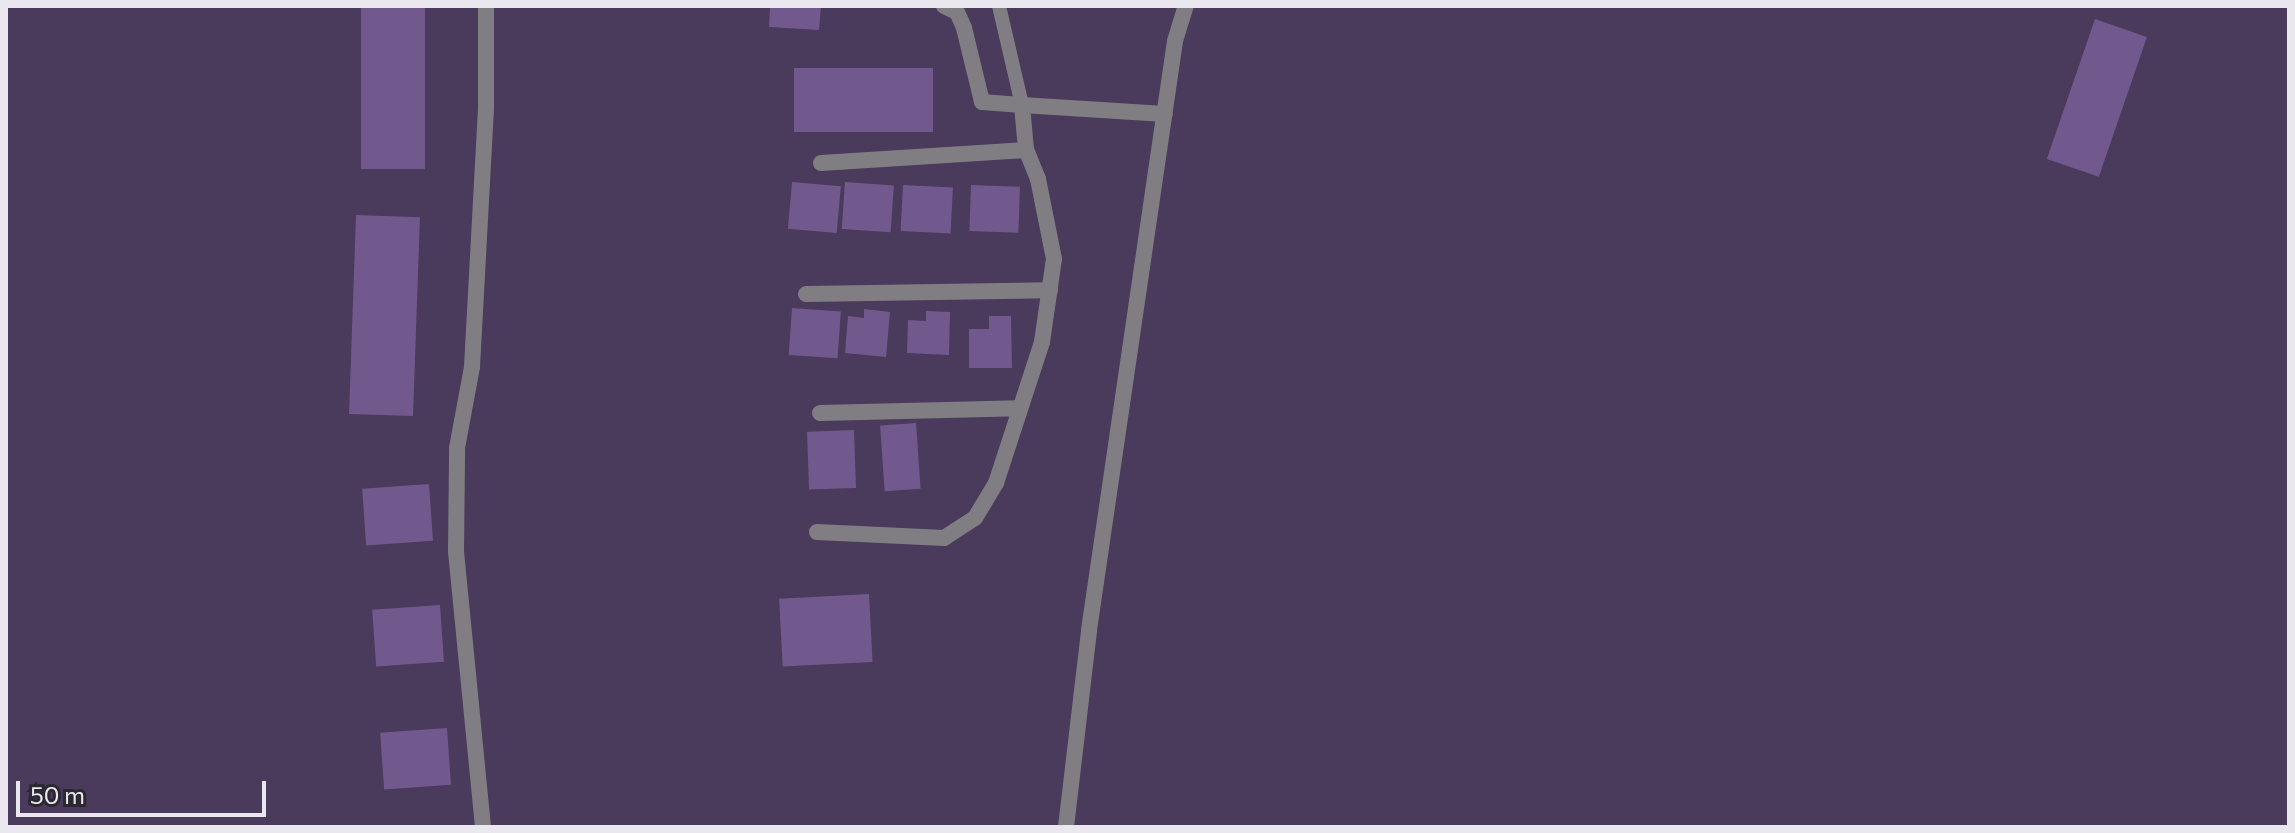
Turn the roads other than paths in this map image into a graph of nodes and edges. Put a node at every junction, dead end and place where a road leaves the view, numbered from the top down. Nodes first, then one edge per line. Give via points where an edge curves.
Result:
1 (486, 6) edge
2 (944, 6) edge
3 (999, 6) edge
4 (1186, 6) edge
5 (1022, 105) junction
6 (1165, 114) junction
7 (1026, 150) junction
8 (821, 163) dead end
9 (1050, 290) junction
10 (806, 294) dead end
11 (1020, 408) junction
12 (820, 413) dead end
13 (817, 532) dead end
14 (483, 827) edge
15 (1066, 827) edge

1 - 14 street via 478,260 472,367 457,448 456,552
2 - 5 street via 957,12 964,28 982,102
3 - 5 lane
4 - 6 street via 1175,41
5 - 6 street
5 - 7 street
6 - 15 street via 1089,630
7 - 8 street
7 - 9 street via 1038,179 1054,259
9 - 10 street
9 - 11 street via 1042,342
11 - 12 street
11 - 13 street via 996,483 975,518 944,538

